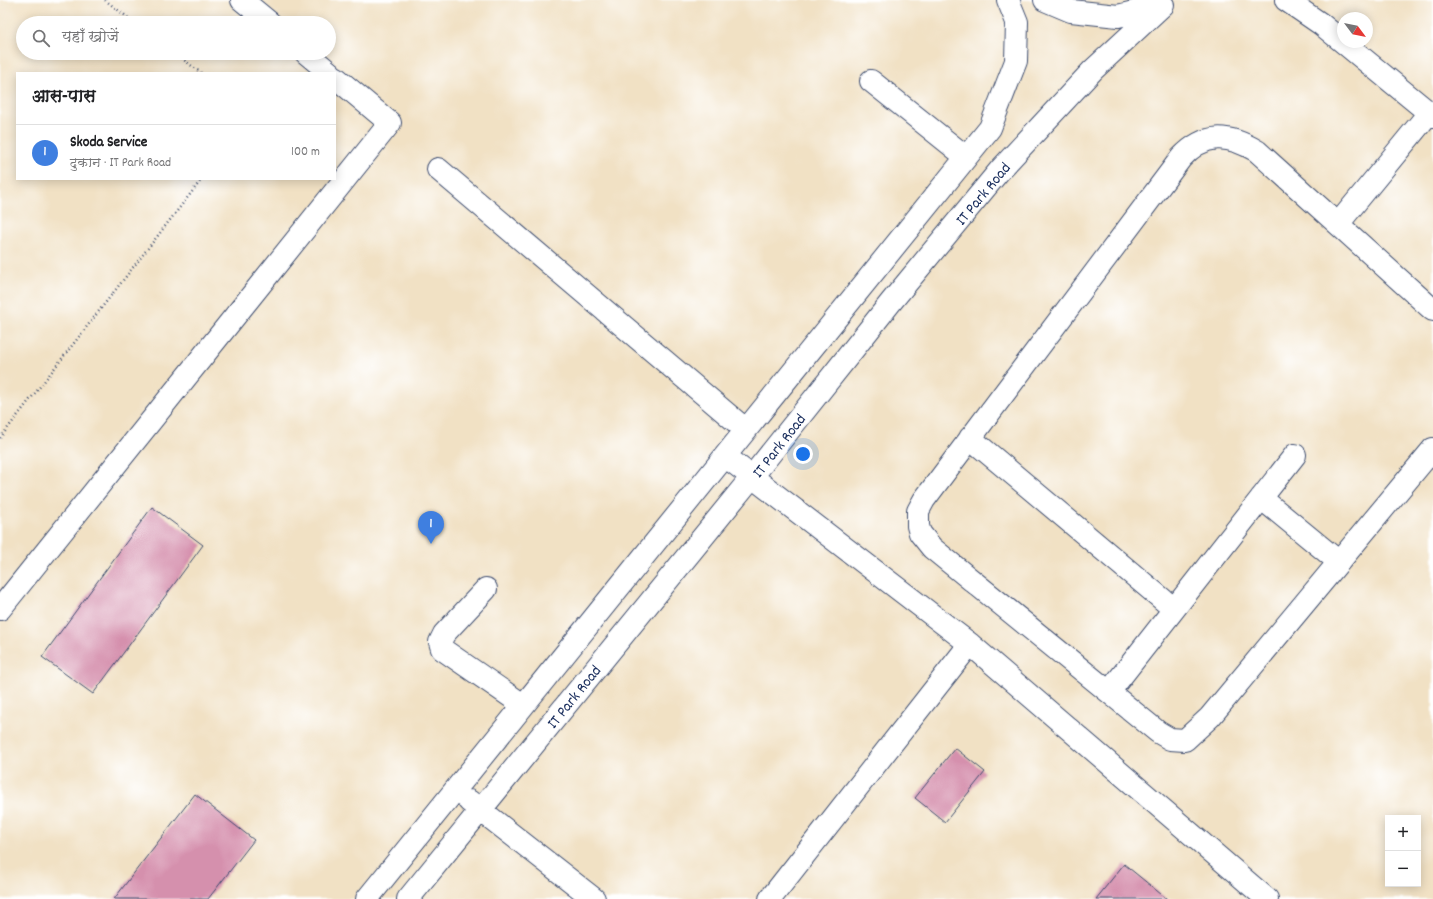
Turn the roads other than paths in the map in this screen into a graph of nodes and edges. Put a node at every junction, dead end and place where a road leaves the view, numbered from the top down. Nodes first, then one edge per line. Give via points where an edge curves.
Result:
1 (242, 0) edge
2 (1008, 0) edge
3 (1045, 0) edge
4 (1286, 0) edge
5 (1168, 2) edge
6 (261, 16) edge
7 (314, 60) edge
8 (329, 72) edge
9 (336, 78) edge
10 (871, 81) dead end
11 (1431, 115) edge
12 (966, 157) junction
13 (438, 169) dead end
14 (1338, 224) junction
15 (1429, 300) edge
16 (746, 430) junction
17 (970, 438) junction
18 (1433, 449) edge
19 (1295, 455) dead end
20 (724, 456) junction
21 (752, 478) junction
22 (1261, 498) junction
23 (1339, 562) junction
24 (486, 589) dead end
25 (0, 609) edge
26 (1174, 609) junction
27 (970, 644) junction
28 (1109, 692) junction
29 (523, 705) junction
30 (455, 789) junction
31 (479, 810) junction
32 (367, 899) edge
33 (408, 899) edge
34 (594, 899) edge
35 (770, 899) edge
36 (1267, 899) edge

1 - 6 street
2 - 12 street, IT Park Road via 1017,22 1016,61 990,128
3 - 5 street via 1071,11 1118,16
4 - 11 street via 1321,24
5 - 21 street, IT Park Road via 1093,70 1000,170 886,308
7 - 8 street
9 - 25 street via 390,123
10 - 12 street
11 - 14 street
12 - 16 street, IT Park Road
13 - 16 street
14 - 15 street
14 - 17 street via 1256,151 1242,142 1212,138 1201,141 1181,158
16 - 20 street, IT Park Road
17 - 26 street
17 - 28 street via 924,500 916,518 920,533 932,548
18 - 23 street
19 - 22 street
20 - 21 street
20 - 29 street, IT Park Road
21 - 27 street
21 - 31 street, IT Park Road
22 - 23 street
22 - 26 street
23 - 28 street via 1210,717 1185,740 1170,739 1158,732
24 - 29 street via 444,634 440,642 442,649
26 - 28 street
27 - 35 street
27 - 36 street
29 - 30 street, IT Park Road
30 - 31 street
30 - 32 street, IT Park Road
31 - 33 street, IT Park Road
31 - 34 street

